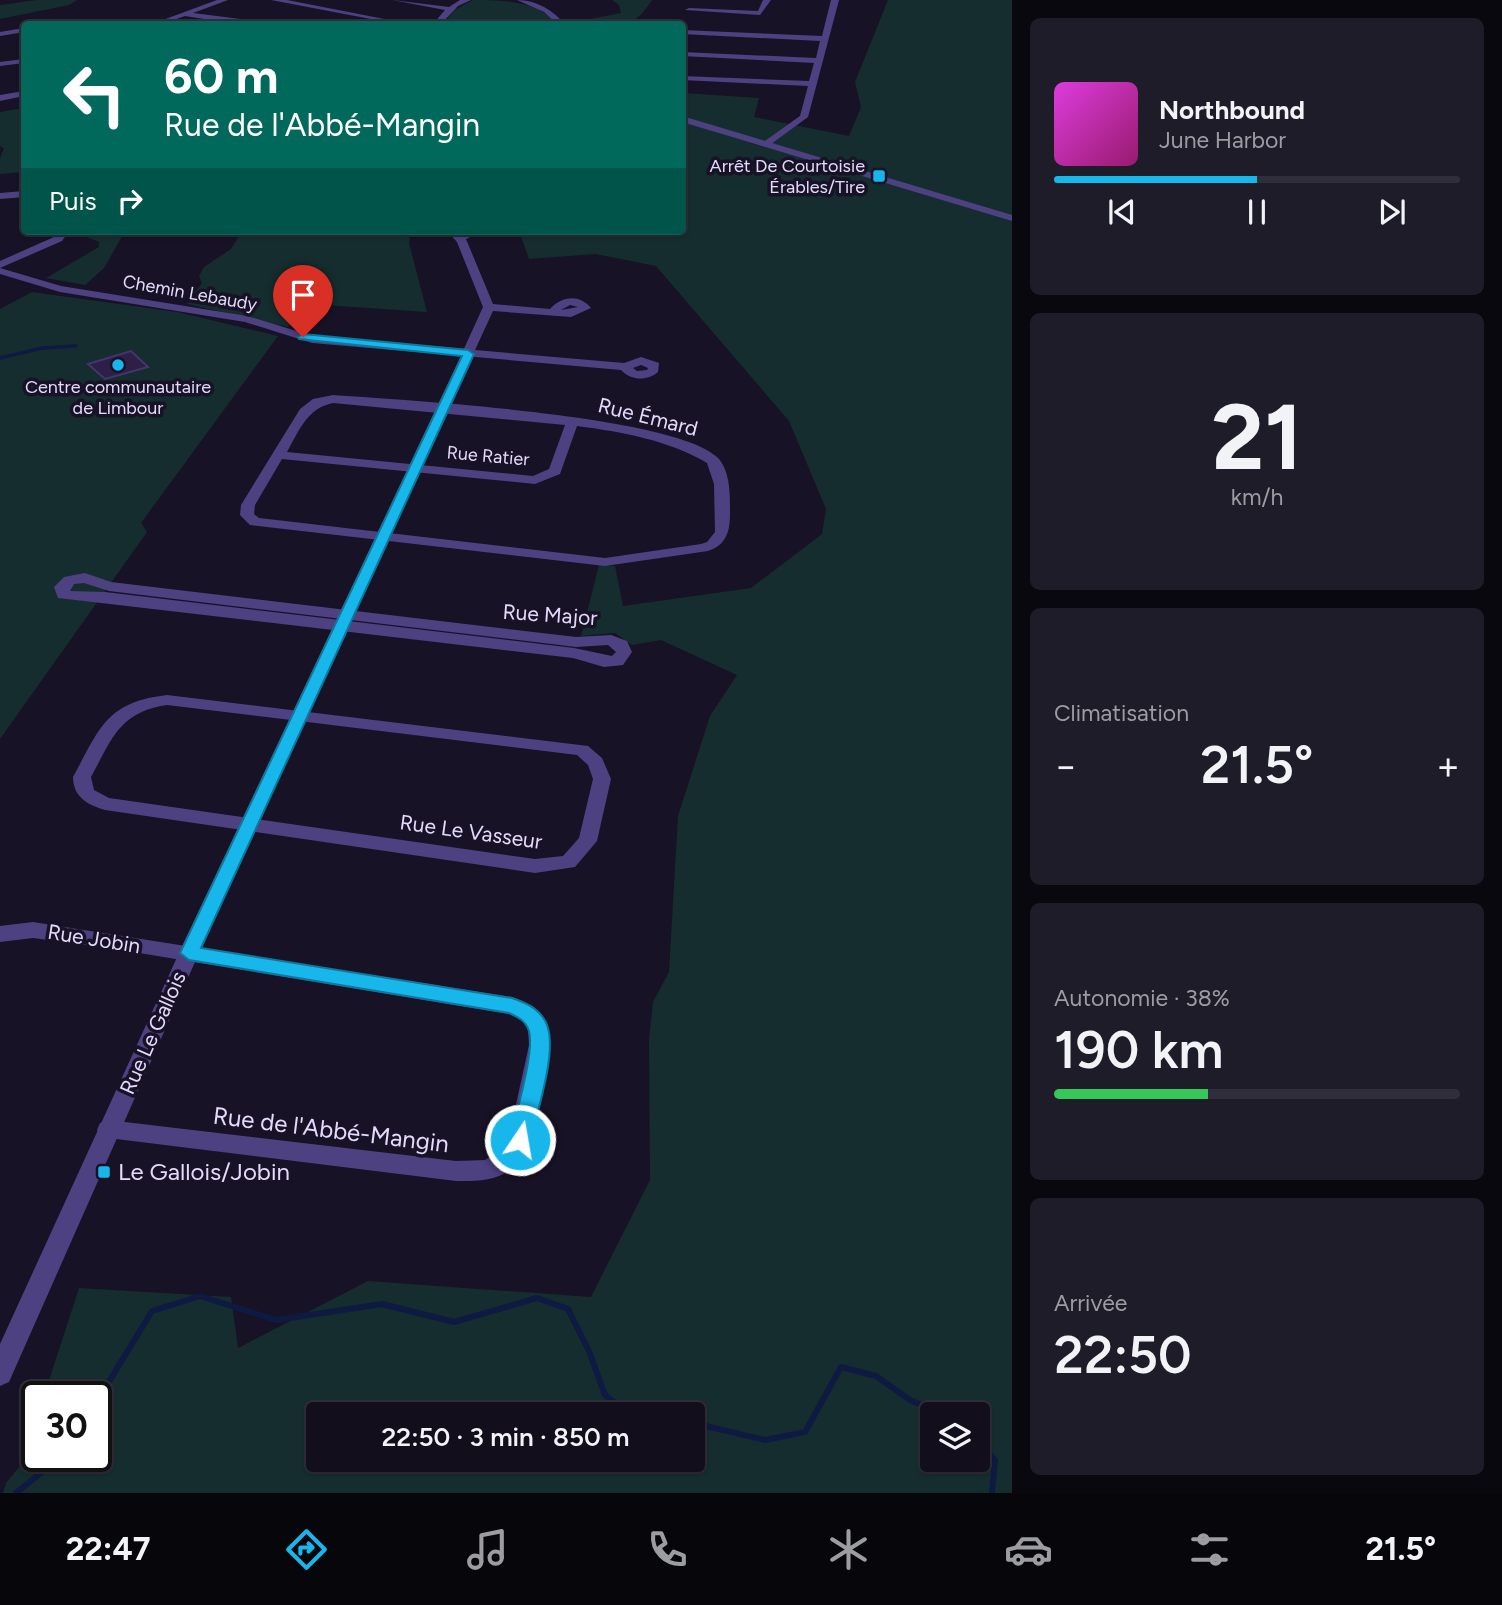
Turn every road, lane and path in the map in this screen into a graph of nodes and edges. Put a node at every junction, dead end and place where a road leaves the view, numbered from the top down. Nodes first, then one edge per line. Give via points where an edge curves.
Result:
1 (224, 0) edge
2 (275, 0) edge
3 (396, 0) edge
4 (467, 0) edge
5 (521, 0) edge
6 (693, 0) edge
7 (766, 0) edge
8 (835, 0) edge
9 (450, 9) junction
10 (689, 10) junction
11 (184, 14) junction
12 (221, 20) junction
13 (164, 21) edge
14 (228, 21) edge
15 (263, 21) edge
16 (390, 21) edge
17 (440, 21) edge
18 (558, 21) edge
19 (684, 21) edge
20 (21, 30) edge
21 (686, 32) edge
22 (0, 34) edge
23 (826, 39) junction
24 (686, 54) edge
25 (21, 61) edge
26 (820, 61) junction
27 (0, 64) edge
28 (686, 78) edge
29 (813, 84) junction
30 (21, 94) edge
31 (0, 98) edge
32 (686, 120) edge
33 (764, 145) junction
34 (21, 194) edge
35 (0, 196) edge
36 (21, 200) edge
37 (0, 202) edge
38 (1012, 218) edge
39 (61, 235) edge
40 (456, 235) edge
41 (0, 265) edge
42 (0, 271) edge
43 (489, 307) junction
44 (553, 312) dead end
45 (468, 354) junction
46 (625, 367) dead end
47 (443, 409) junction
48 (572, 422) junction
49 (278, 455) junction
50 (414, 468) junction
51 (382, 537) junction
52 (344, 619) junction
53 (300, 715) junction
54 (248, 824) junction
55 (0, 934) edge
56 (189, 953) junction
57 (108, 1130) junction
58 (2, 1360) edge

1 - 11 street
2 - 16 street
3 - 9 street
4 - 9 street
5 - 18 street via 547,10
6 - 10 street
7 - 10 street via 760,13
8 - 23 street
9 - 17 street
10 - 19 street
11 - 12 street
11 - 13 street
12 - 14 street
12 - 15 street
20 - 22 street
21 - 23 street
23 - 26 street
24 - 26 street
25 - 27 street
26 - 29 street
28 - 29 street
29 - 33 street via 802,120
30 - 31 street
32 - 33 street
33 - 38 street
34 - 35 street
36 - 37 street
39 - 41 street
40 - 43 street
42 - 45 street, Chemin Lebaudy via 60,289 247,319 323,341
43 - 44 street
43 - 45 street, Rue Le Gallois
45 - 46 street, Chemin Lebaudy
45 - 47 street, Rue Le Gallois
47 - 48 street, Rue Émard
47 - 49 street, Rue Émard via 317,402 306,409
47 - 50 street, Rue Le Gallois
48 - 50 street, Rue Ratier via 558,466 548,477 527,480
48 - 51 street, Rue Émard via 651,436 708,456 719,475 720,537 703,548 617,562
49 - 50 street, Rue Ratier
49 - 51 street via 248,505 250,519
50 - 51 street, Rue Le Gallois
51 - 52 street, Rue Le Gallois
52 - 52 street, Rue Major via 574,653 604,662 617,661 624,652 611,640 576,642
52 - 52 street, Rue Major via 108,586 85,578 69,580 61,591 70,598 105,597
52 - 53 street, Rue Le Gallois
53 - 54 street, Rue Le Gallois
53 - 54 street, Rue Le Vasseur via 167,700 137,704 118,715 82,777 85,795 106,804
53 - 54 street, Rue Le Vasseur via 582,750 596,762 602,779 588,841 568,862 535,866
54 - 56 street, Rue Le Gallois
55 - 56 street, Rue Jobin via 33,930
56 - 57 street, Rue Le Gallois
56 - 57 street, Rue de l'Abbé-Mangin via 512,1006 528,1013 538,1027 540,1045 520,1140 508,1158 489,1170 456,1171
57 - 58 street, Rue Le Gallois

